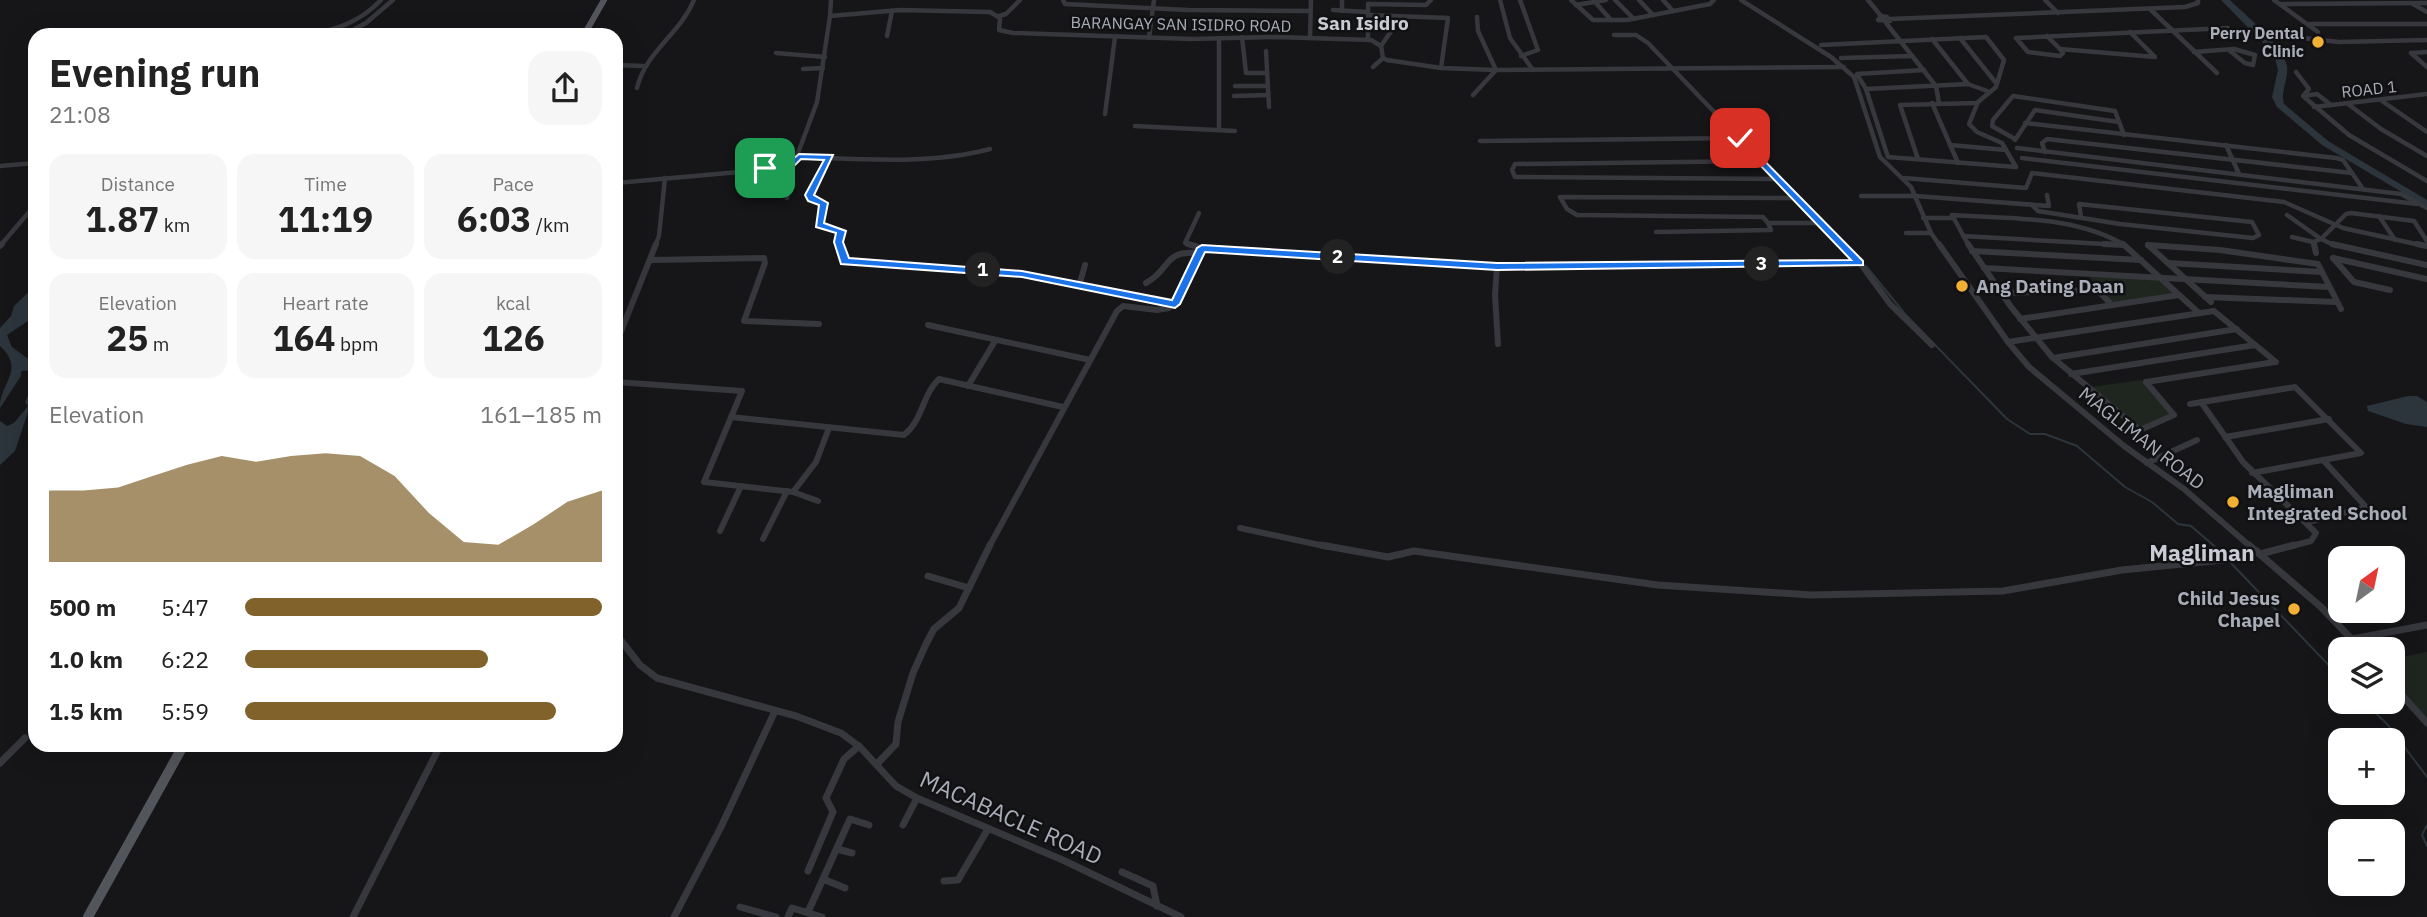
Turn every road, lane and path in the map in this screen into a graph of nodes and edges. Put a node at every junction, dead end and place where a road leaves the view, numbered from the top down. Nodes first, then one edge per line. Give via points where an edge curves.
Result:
1 (381, 0) edge
2 (393, 0) edge
3 (604, 0) edge
4 (694, 0) edge
5 (831, 0) edge
6 (1020, 0) edge
7 (1063, 0) edge
8 (1154, 0) edge
9 (1189, 0) edge
10 (1222, 0) edge
11 (1253, 0) edge
12 (1311, 0) edge
13 (1342, 0) edge
14 (1431, 0) edge
15 (1500, 0) edge
16 (1520, 0) edge
17 (1571, 0) edge
18 (1606, 0) edge
19 (1615, 0) edge
20 (1639, 0) edge
21 (1663, 0) edge
22 (1690, 0) edge
23 (1714, 0) edge
24 (1741, 0) edge
25 (1868, 0) edge
26 (2045, 0) edge
27 (2198, 0) edge
28 (2274, 0) edge
29 (2316, 0) edge
30 (2363, 1) edge
31 (2407, 1) edge
32 (1381, 2) edge
33 (1595, 2) edge
34 (2427, 3) edge
35 (2281, 4) junction
36 (2323, 4) junction
37 (1576, 5) junction
38 (1697, 6) junction
39 (1153, 8) junction
40 (1221, 9) junction
41 (1252, 9) junction
42 (2150, 9) junction
43 (1188, 10) junction
44 (1334, 10) dead end
45 (892, 11) junction
46 (1310, 11) junction
47 (1342, 11) junction
48 (1674, 11) junction
49 (2427, 12) edge
50 (1368, 13) junction
51 (2058, 13) junction
52 (1653, 15) junction
53 (830, 16) junction
54 (999, 16) junction
55 (1477, 18) dead end
56 (1634, 19) junction
57 (1611, 20) junction
58 (1888, 21) junction
59 (2309, 24) junction
60 (2427, 24) edge
61 (1394, 27) dead end
62 (336, 28) edge
63 (357, 28) edge
64 (588, 28) edge
65 (2228, 28) dead end
66 (2171, 30) junction
67 (2130, 32) junction
68 (2318, 32) dead end
69 (1614, 35) dead end
70 (887, 36) dead end
71 (2047, 36) junction
72 (1115, 37) junction
73 (1242, 37) junction
74 (1149, 38) junction
75 (1219, 38) junction
76 (1310, 38) junction
77 (1960, 38) junction
78 (2303, 38) dead end
79 (1932, 39) junction
80 (1368, 40) junction
81 (2427, 40) edge
82 (1900, 41) junction
83 (2328, 41) junction
84 (1381, 46) junction
85 (2060, 49) junction
86 (2329, 50) dead end
87 (1266, 51) dead end
88 (2230, 51) junction
89 (2194, 52) junction
90 (2427, 52) edge
91 (776, 53) dead end
92 (1521, 56) junction
93 (1912, 56) junction
94 (825, 57) junction
95 (1383, 58) junction
96 (1840, 58) junction
97 (623, 65) edge
98 (1414, 65) junction
99 (643, 66) junction
100 (1373, 66) dead end
101 (1670, 67) junction
102 (1844, 67) junction
103 (2427, 67) edge
104 (823, 68) junction
105 (1441, 68) junction
106 (803, 69) dead end
107 (1496, 70) junction
108 (1533, 70) junction
109 (1924, 71) junction
110 (2296, 72) dead end
111 (1267, 73) junction
112 (2217, 73) dead end
113 (1857, 74) junction
114 (1413, 75) dead end
115 (1996, 83) junction
116 (1968, 85) junction
117 (1235, 86) dead end
118 (1268, 86) junction
119 (1936, 86) junction
120 (637, 88) dead end
121 (1866, 89) junction
122 (1987, 91) junction
123 (1268, 95) junction
124 (1473, 95) dead end
125 (2304, 95) junction
126 (2424, 95) edge
127 (1234, 96) dead end
128 (2382, 101) junction
129 (2427, 101) edge
130 (1932, 103) junction
131 (1939, 103) junction
132 (1977, 103) junction
133 (2348, 104) junction
134 (2331, 105) junction
135 (1269, 107) dead end
136 (2314, 107) junction
137 (1105, 114) dead end
138 (2119, 122) junction
139 (2025, 123) junction
140 (1135, 126) dead end
141 (1219, 129) junction
142 (1235, 131) dead end
143 (2427, 132) edge
144 (2124, 135) junction
145 (1740, 138) junction
146 (2015, 139) junction
147 (1480, 141) dead end
148 (1950, 145) junction
149 (2226, 145) junction
150 (2017, 148) junction
151 (990, 149) dead end
152 (2006, 150) junction
153 (2045, 152) junction
154 (2427, 156) edge
155 (799, 157) junction
156 (830, 157) junction
157 (2022, 158) junction
158 (1918, 159) junction
159 (2233, 160) junction
160 (1762, 161) junction
161 (1958, 163) junction
162 (28, 164) edge
163 (0, 166) edge
164 (790, 167) junction
165 (2032, 173) junction
166 (2352, 173) junction
167 (2239, 174) junction
168 (665, 178) junction
169 (1904, 178) junction
170 (1779, 179) junction
171 (2427, 181) edge
172 (623, 182) edge
173 (2363, 189) junction
174 (2047, 195) dead end
175 (1861, 196) dead end
176 (1916, 196) junction
177 (787, 198) dead end
178 (1797, 198) junction
179 (2420, 204) junction
180 (2032, 205) junction
181 (2427, 208) edge
182 (28, 213) edge
183 (1199, 213) dead end
184 (2287, 215) dead end
185 (2379, 216) junction
186 (2081, 217) junction
187 (1923, 218) junction
188 (1953, 218) junction
189 (1768, 223) junction
190 (1822, 223) junction
191 (2335, 225) junction
192 (1929, 231) junction
193 (1656, 232) dead end
194 (1906, 233) dead end
195 (1964, 236) junction
196 (2292, 237) dead end
197 (2321, 239) junction
198 (2395, 240) junction
199 (2312, 242) junction
200 (2427, 244) edge
201 (2124, 245) junction
202 (0, 246) edge
203 (2341, 248) junction
204 (1201, 251) junction
205 (1972, 251) junction
206 (2316, 253) dead end
207 (2333, 258) junction
208 (651, 260) junction
209 (2141, 260) junction
210 (1860, 263) junction
211 (2168, 263) junction
212 (1085, 265) dead end
213 (2427, 265) edge
214 (1497, 267) junction
215 (1984, 268) junction
216 (2322, 272) junction
217 (2160, 278) junction
218 (2186, 279) junction
219 (2427, 279) edge
220 (1146, 283) dead end
221 (1079, 286) junction
222 (2329, 287) junction
223 (2390, 290) dead end
224 (2003, 293) junction
225 (2179, 295) junction
226 (2205, 296) junction
227 (2211, 302) dead end
228 (2336, 302) junction
229 (1175, 304) junction
230 (2112, 305) junction
231 (2340, 309) dead end
232 (2199, 313) junction
233 (2020, 318) junction
234 (819, 324) dead end
235 (928, 325) dead end
236 (623, 327) edge
237 (2237, 329) junction
238 (2035, 338) junction
239 (996, 341) junction
240 (2008, 342) junction
241 (1498, 344) dead end
242 (1932, 345) dead end
243 (2255, 345) junction
244 (2053, 358) junction
245 (1090, 360) junction
246 (2071, 374) junction
247 (623, 382) edge
248 (968, 386) junction
249 (2201, 402) junction
250 (2190, 404) dead end
251 (1063, 407) junction
252 (731, 417) junction
253 (2329, 419) junction
254 (829, 428) junction
255 (2225, 437) junction
256 (2197, 440) dead end
257 (2323, 460) junction
258 (2147, 463) junction
259 (2252, 473) junction
260 (741, 486) junction
261 (790, 492) junction
262 (818, 501) dead end
263 (2308, 523) junction
264 (1240, 528) dead end
265 (720, 531) dead end
266 (763, 539) dead end
267 (2258, 553) junction
268 (928, 576) dead end
269 (968, 588) junction
270 (2427, 625) edge
271 (2351, 637) edge
272 (2364, 637) edge
273 (623, 643) edge
274 (2405, 698) edge
275 (775, 711) junction
276 (2427, 723) edge
277 (25, 738) dead end
278 (859, 746) junction
279 (180, 752) edge
280 (437, 752) edge
281 (0, 763) edge
282 (877, 764) junction
283 (917, 798) junction
284 (869, 825) dead end
285 (903, 825) dead end
286 (988, 830) junction
287 (837, 849) junction
288 (852, 853) dead end
289 (808, 871) dead end
290 (1122, 872) dead end
291 (823, 879) junction
292 (944, 881) dead end
293 (845, 888) dead end
294 (1157, 906) junction
295 (740, 907) dead end
296 (808, 912) junction
297 (753, 914) edge
298 (88, 917) edge
299 (353, 917) edge
300 (674, 917) edge
301 (776, 917) edge
302 (788, 917) edge
303 (822, 917) edge
304 (1181, 917) edge

1 - 62 street via 362,17
2 - 63 street
3 - 64 main road
4 - 99 street via 684,23
5 - 53 street
6 - 54 street
7 - 39 street via 1071,6
8 - 39 street
9 - 43 street
10 - 40 street
11 - 41 street
12 - 46 street
13 - 47 street
14 - 32 street via 1426,5
15 - 92 street via 1510,38
16 - 92 street via 1538,47
17 - 37 street
18 - 33 street
19 - 56 street
20 - 52 street
21 - 48 street
22 - 38 street
23 - 38 street
24 - 102 street
25 - 58 street via 1881,16 1878,20
26 - 51 street
27 - 42 street via 2185,7
28 - 35 street
29 - 36 street
30 - 31 street
30 - 36 street
31 - 34 street
31 - 49 street
32 - 50 street via 1368,4
33 - 37 street
33 - 57 street
35 - 36 street
35 - 59 street
37 - 57 street via 1591,20
38 - 48 street
39 - 43 street
39 - 74 street
40 - 41 street
40 - 43 street
41 - 46 street
42 - 51 street
42 - 66 street
44 - 47 street
45 - 53 street
45 - 54 street via 990,12
45 - 70 street
46 - 76 street
47 - 50 street
48 - 52 street
50 - 80 street
50 - 105 street via 1448,18
51 - 58 street
52 - 56 street
53 - 94 street
54 - 72 street, BARANGAY SAN ISIDRO ROAD via 999,30 1004,32
55 - 107 street via 1478,31
56 - 57 street
58 - 82 street
59 - 60 street
59 - 68 street
61 - 84 street
65 - 66 street
66 - 67 street
66 - 89 street
67 - 71 street
67 - 85 street via 2155,57
69 - 101 street via 1642,37
71 - 85 street
71 - 85 street via 2016,38 2031,53 2060,56
72 - 74 street, BARANGAY SAN ISIDRO ROAD
72 - 137 street
73 - 75 street, BARANGAY SAN ISIDRO ROAD
73 - 76 street, BARANGAY SAN ISIDRO ROAD
73 - 111 street via 1245,71
74 - 75 street, BARANGAY SAN ISIDRO ROAD
75 - 141 street
76 - 80 street, BARANGAY SAN ISIDRO ROAD
77 - 79 street
77 - 115 street
77 - 115 street via 1986,37 2004,58
78 - 83 street
79 - 82 street
79 - 116 street
80 - 84 street, BARANGAY SAN ISIDRO ROAD
81 - 83 street
82 - 93 street
82 - 96 street via 1821,44
83 - 86 street
84 - 95 street
87 - 111 street
88 - 88 street via 2253,53 2253,65 2245,63
88 - 89 street
89 - 112 street
90 - 103 street via 2410,53
91 - 94 street
92 - 108 street
93 - 96 street
93 - 109 street
94 - 104 street
95 - 98 street
95 - 100 street
96 - 113 street
97 - 99 street
98 - 105 street
98 - 114 street
99 - 120 street
101 - 102 street
101 - 108 street
101 - 145 street
102 - 169 street, MAGLIMAN ROAD via 1858,83 1880,157
104 - 106 street
104 - 155 street
105 - 107 street
107 - 108 street
107 - 124 street
109 - 113 street
109 - 119 street
110 - 125 street via 2309,89
111 - 118 street
113 - 121 street
115 - 122 street
116 - 119 street
116 - 122 street
117 - 118 street
118 - 123 street
119 - 121 street
119 - 131 street
121 - 158 street via 1885,154
122 - 132 street
123 - 127 street
123 - 135 street
125 - 134 street via 2319,95
125 - 136 street
126 - 128 street, ROAD 1
126 - 129 street
128 - 133 street, ROAD 1
128 - 143 street
130 - 131 street
130 - 148 street
130 - 158 street via 1900,105
131 - 132 street
132 - 152 street via 1969,117 1970,127 2000,142
133 - 134 street, ROAD 1
133 - 154 street via 2381,130
134 - 136 street, ROAD 1
136 - 171 street via 2350,135
138 - 139 street via 2035,110
138 - 144 street
138 - 146 street via 2115,111 2013,96 1992,126
139 - 144 street
139 - 146 street
140 - 141 street
141 - 142 street
144 - 149 street
145 - 147 street
145 - 160 street
146 - 150 street
148 - 152 street
148 - 161 street
149 - 159 street
149 - 166 street via 2336,158
150 - 153 street
150 - 157 street
151 - 156 street via 963,156
152 - 161 street via 2015,167
153 - 159 street via 2042,143 2047,139
153 - 167 street
155 - 156 street
155 - 164 street
156 - 221 street via 809,195 824,203 819,225 841,231 845,261 1011,273
157 - 165 street
157 - 179 street
158 - 161 street
159 - 166 street
159 - 167 street
160 - 170 street
160 - 170 street via 1515,164 1512,170 1515,177
162 - 163 street
164 - 168 street
164 - 177 street
165 - 169 street via 2026,188
165 - 191 street via 2284,202
166 - 173 street
167 - 173 street
168 - 172 street
168 - 208 street via 659,236
169 - 176 street, MAGLIMAN ROAD
170 - 178 street
173 - 179 street via 2402,194
174 - 180 street via 2049,206
175 - 176 street
176 - 180 street
176 - 187 street, MAGLIMAN ROAD
178 - 189 street via 1560,197 1577,215 1763,216
178 - 190 street
179 - 181 street
180 - 186 street via 2041,212
182 - 202 street
183 - 204 street via 1185,243
184 - 197 street
185 - 191 street via 2351,212
185 - 198 street
185 - 200 street via 2414,220
186 - 186 street via 2241,237 2259,235 2252,222 2079,204
187 - 188 street
187 - 192 street, MAGLIMAN ROAD
188 - 195 street
188 - 201 street via 1953,214 2079,226 2107,234
189 - 190 street
189 - 193 street via 1771,230
190 - 210 street
191 - 197 street
191 - 198 street
192 - 194 street
192 - 240 street, MAGLIMAN ROAD
195 - 201 street
195 - 205 street
196 - 199 street
197 - 199 street
197 - 203 street
198 - 200 street
199 - 206 street
201 - 209 street
203 - 207 street
203 - 213 street
204 - 214 street
204 - 220 street via 1178,254
204 - 229 street
205 - 209 street
205 - 215 street
207 - 219 street
207 - 223 street via 2354,282
208 - 234 street via 764,258 744,321
208 - 236 street
209 - 217 street
210 - 214 street
210 - 242 street via 1891,304
211 - 216 street
211 - 216 street via 2148,245 2318,264
211 - 218 street
212 - 221 street
214 - 241 street
215 - 217 street
215 - 224 street
216 - 222 street
217 - 218 street
217 - 225 street
218 - 222 street
218 - 226 street
221 - 229 street
222 - 228 street
224 - 230 street via 2098,290
224 - 233 street
225 - 230 street
225 - 232 street
226 - 227 street
226 - 228 street
228 - 231 street
229 - 245 street via 1163,310 1121,307
230 - 233 street
232 - 237 street via 2218,312
232 - 238 street
233 - 238 street
235 - 239 street
237 - 243 street
237 - 244 street
238 - 240 street
238 - 244 street
239 - 245 street
239 - 248 street
240 - 258 street, MAGLIMAN ROAD via 2040,377
243 - 246 street
243 - 246 street via 2276,362 2146,382 2174,415 2140,430
244 - 246 street
245 - 251 street
247 - 252 street via 742,391
248 - 251 street
248 - 254 street via 936,381 913,427 904,435
249 - 250 street
249 - 253 street via 2295,387
249 - 255 street
251 - 269 street
252 - 254 street
252 - 260 street via 704,482
253 - 255 street
253 - 257 street via 2361,453
254 - 261 street via 816,462
255 - 259 street
256 - 258 street
257 - 259 street
257 - 263 street via 2366,507
258 - 267 street, MAGLIMAN ROAD
259 - 263 street
260 - 261 street
260 - 265 street
261 - 262 street
261 - 266 street
263 - 267 street via 2315,539
264 - 267 street via 1362,554 1388,557 1414,551 1658,585 1811,595 2003,590
267 - 271 street, MAGLIMAN ROAD
268 - 269 street
269 - 282 street via 959,608 934,629 926,644 898,722 896,744
270 - 272 street
273 - 275 street, MACABACLE ROAD via 657,678
274 - 276 street
275 - 278 street, MACABACLE ROAD via 830,727
275 - 300 street
277 - 281 street
278 - 282 street, MACABACLE ROAD
278 - 289 street via 844,759 826,798 833,812
279 - 298 main road
280 - 299 street
282 - 283 street, MACABACLE ROAD via 896,786
283 - 285 street
283 - 286 street, MACABACLE ROAD
284 - 287 street via 850,819
286 - 292 street via 958,880
286 - 294 street, MACABACLE ROAD
287 - 288 street
287 - 291 street
290 - 294 street via 1154,886
291 - 293 street
291 - 296 street
294 - 304 street, MACABACLE ROAD
295 - 297 street
296 - 302 street via 792,908
296 - 303 street
297 - 301 street

